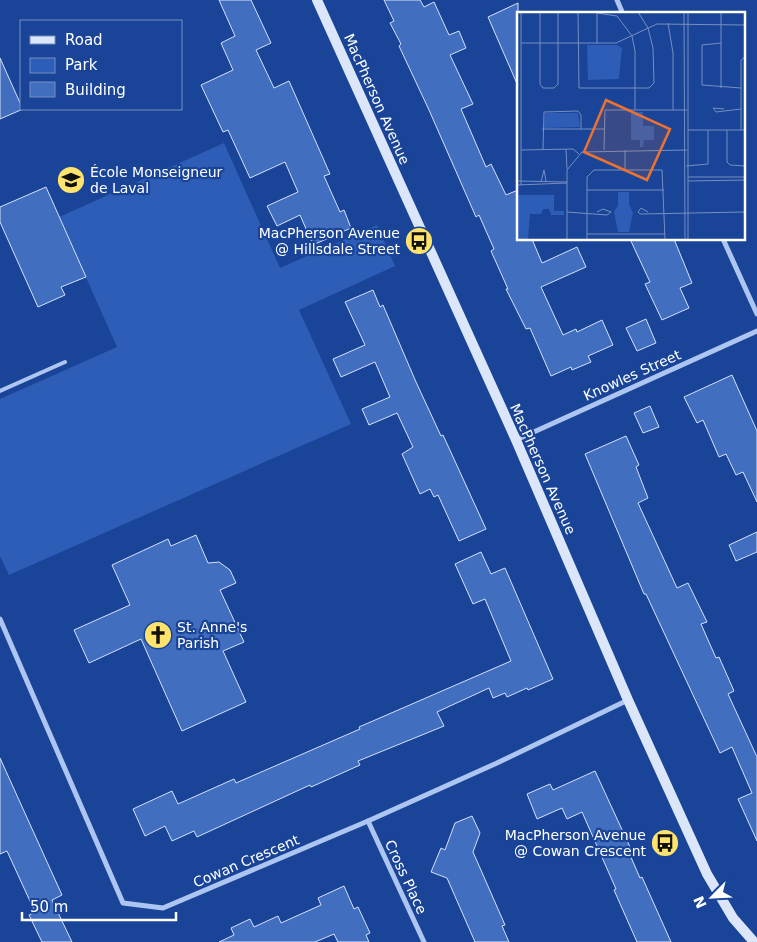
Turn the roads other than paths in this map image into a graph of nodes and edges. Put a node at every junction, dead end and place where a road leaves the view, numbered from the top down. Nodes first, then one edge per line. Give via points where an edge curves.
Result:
1 (317, 0) edge
2 (617, 0) edge
3 (622, 12) edge
4 (723, 240) edge
5 (757, 314) edge
6 (757, 330) edge
7 (65, 362) dead end
8 (0, 391) edge
9 (516, 440) junction
10 (0, 619) edge
11 (628, 700) junction
12 (368, 821) junction
13 (424, 942) edge
14 (754, 942) edge

1 - 9 street, MacPherson Avenue
2 - 3 street
4 - 5 street
6 - 9 street, Knowles Street
7 - 8 lane
9 - 11 street, MacPherson Avenue
10 - 12 street, Cowan Crescent via 123,903 163,908
11 - 12 street, Cowan Crescent
11 - 14 street, MacPherson Avenue via 707,874 733,918
12 - 13 street, Cross Place

